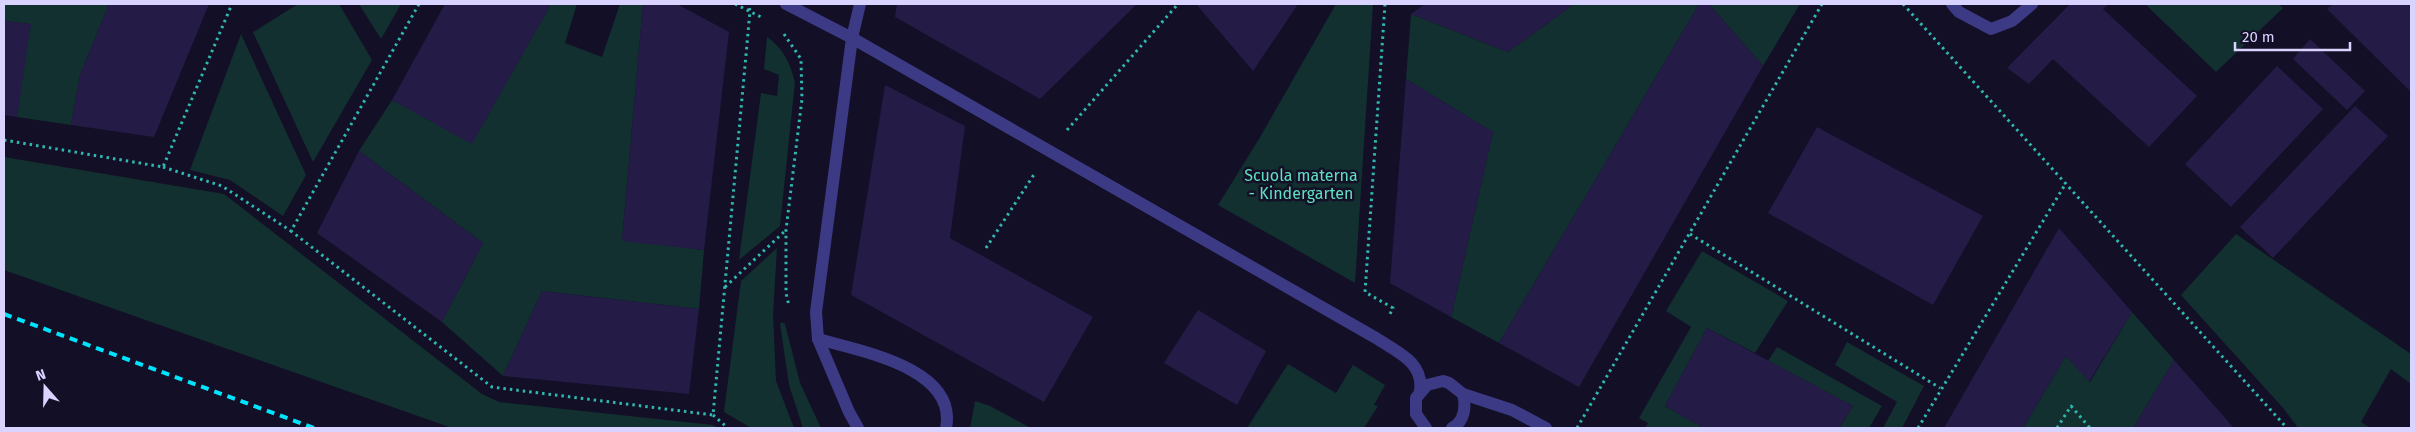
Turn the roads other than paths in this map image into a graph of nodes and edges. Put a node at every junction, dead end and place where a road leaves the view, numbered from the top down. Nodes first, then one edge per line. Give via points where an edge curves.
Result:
1 (786, 4) edge
2 (860, 4) edge
3 (1952, 4) edge
4 (2032, 4) edge
5 (852, 38) junction
6 (818, 339) junction
7 (1420, 391) junction
8 (1463, 394) junction
9 (1421, 427) edge
10 (858, 428) edge
11 (946, 428) edge
12 (1452, 428) edge
13 (1546, 428) edge

1 - 5 street
2 - 5 street
3 - 4 street via 1959,12 1991,29 2012,21
5 - 6 street via 816,312
5 - 7 street via 1376,338 1415,364 1421,378
6 - 10 street
6 - 11 street via 908,367 936,387 948,414
7 - 8 street via 1434,382 1443,382
7 - 9 street via 1414,406
8 - 12 street via 1464,413
8 - 13 street via 1512,410

